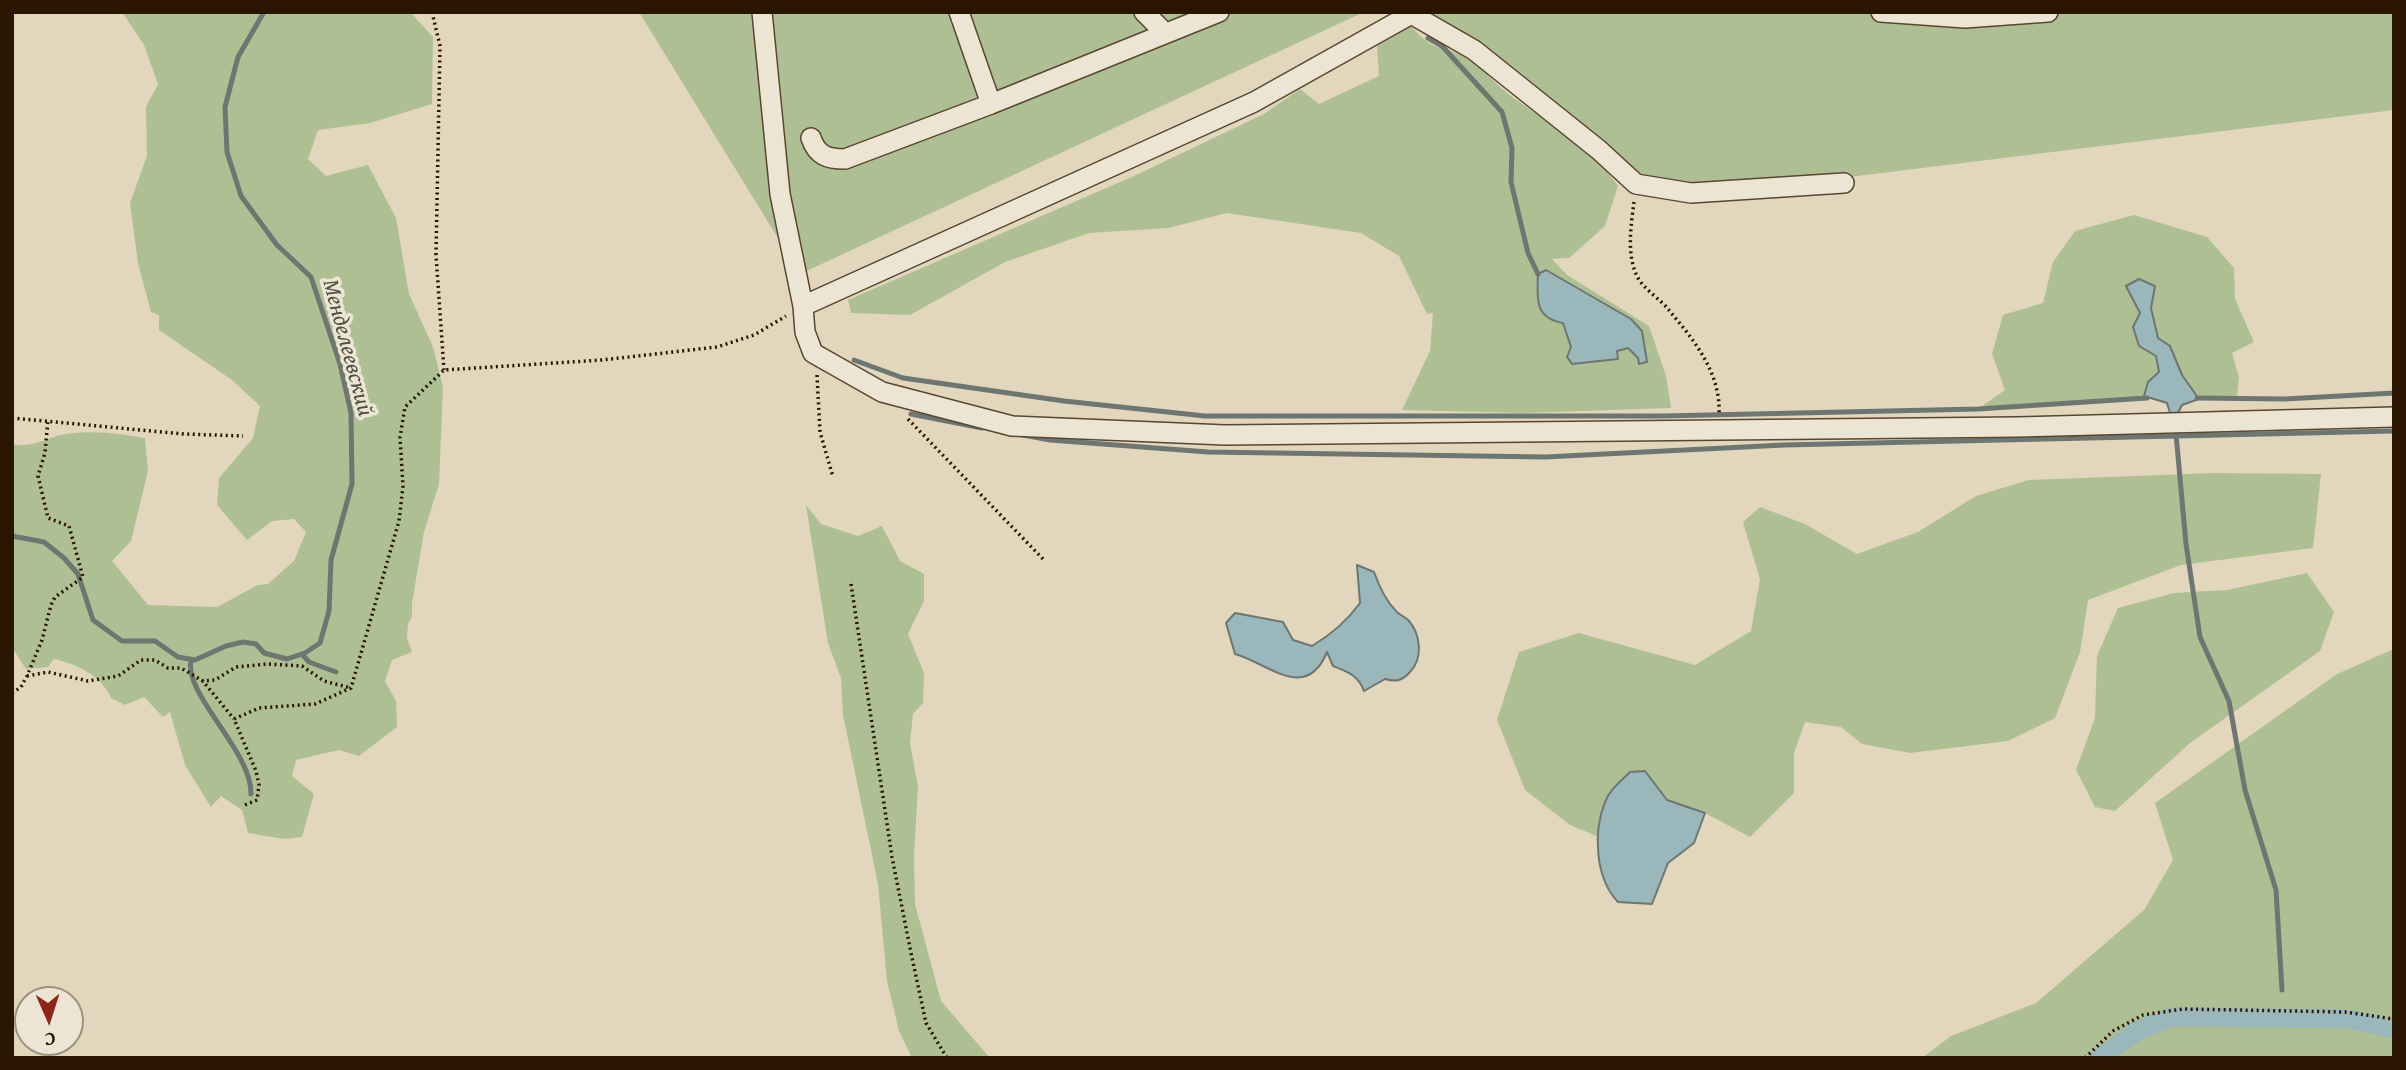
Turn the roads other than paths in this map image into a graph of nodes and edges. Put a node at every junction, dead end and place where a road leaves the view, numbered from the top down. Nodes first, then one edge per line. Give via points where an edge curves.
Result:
1 (762, 12) edge
2 (959, 12) edge
3 (1144, 12) edge
4 (1219, 12) edge
5 (1881, 12) edge
6 (2048, 12) edge
7 (1409, 13) edge
8 (1165, 33) junction
9 (991, 104) junction
10 (811, 138) dead end
11 (1844, 183) dead end
12 (803, 306) junction
13 (2394, 417) edge

1 - 12 street via 780,194
2 - 9 street
3 - 8 street
4 - 8 street
5 - 6 street via 1965,18
7 - 11 street via 1474,50 1636,184 1691,193
7 - 12 street via 1254,102
8 - 9 street
9 - 10 street via 845,159 821,155
12 - 13 street via 813,353 882,392 1012,426 1225,435 2018,427

